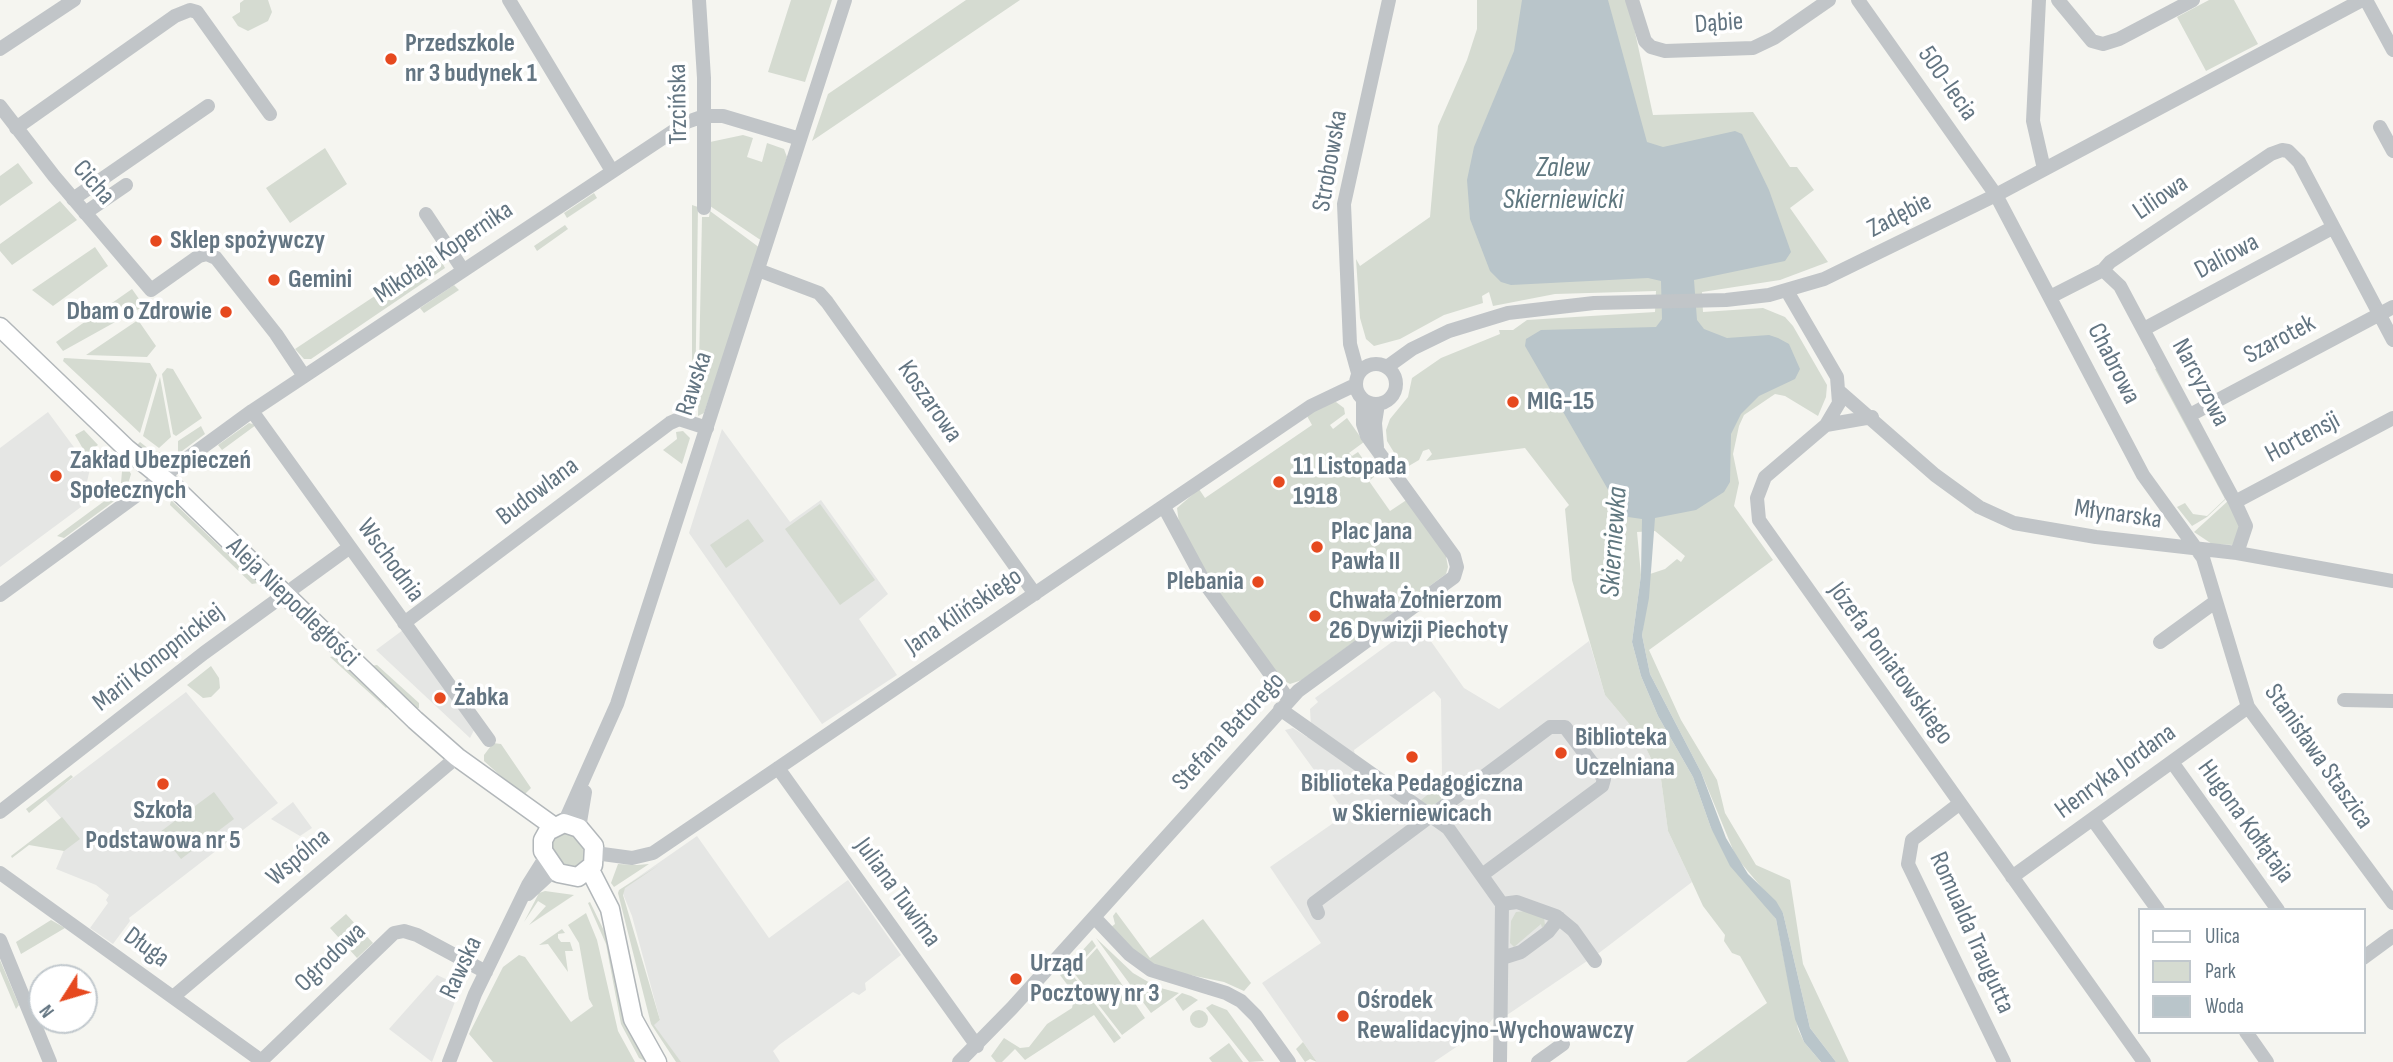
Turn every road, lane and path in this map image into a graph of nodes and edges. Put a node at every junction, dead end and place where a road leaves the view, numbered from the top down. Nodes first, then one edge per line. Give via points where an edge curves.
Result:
1 (74, 0) edge
2 (509, 0) edge
3 (699, 0) edge
4 (845, 0) edge
5 (1389, 0) edge
6 (1632, 0) edge
7 (1829, 0) edge
8 (1858, 0) edge
9 (2039, 0) edge
10 (2058, 0) edge
11 (2193, 0) edge
12 (2364, 0) edge
13 (0, 49) edge
14 (2393, 50) edge
15 (0, 106) edge
16 (208, 106) dead end
17 (270, 114) dead end
18 (704, 116) junction
19 (2379, 127) dead end
20 (16, 128) junction
21 (800, 139) junction
22 (2393, 151) edge
23 (2044, 169) junction
24 (612, 171) junction
25 (126, 185) dead end
26 (1996, 195) junction
27 (74, 199) junction
28 (704, 208) dead end
29 (85, 213) junction
30 (426, 214) dead end
31 (2332, 228) junction
32 (463, 270) junction
33 (758, 270) junction
34 (2103, 270) junction
35 (1787, 291) junction
36 (2050, 297) junction
37 (2393, 307) edge
38 (2379, 315) junction
39 (0, 327) edge
40 (2144, 329) junction
41 (2393, 340) edge
42 (1390, 371) junction
43 (1360, 374) junction
44 (304, 376) junction
45 (1840, 392) junction
46 (1371, 402) junction
47 (252, 411) junction
48 (2190, 415) junction
49 (1872, 417) junction
50 (2393, 418) edge
51 (1826, 425) junction
52 (707, 428) junction
53 (161, 477) junction
54 (2235, 502) junction
55 (1164, 507) junction
56 (2246, 526) junction
57 (350, 547) junction
58 (2197, 549) junction
59 (2237, 553) junction
60 (2264, 558) junction
61 (2393, 581) edge
62 (1035, 594) junction
63 (0, 595) edge
64 (283, 595) junction
65 (2215, 602) junction
66 (404, 623) junction
67 (2160, 642) dead end
68 (2344, 700) dead end
69 (2393, 701) edge
70 (1284, 705) junction
71 (2248, 706) junction
72 (489, 740) dead end
73 (457, 757) junction
74 (2172, 762) junction
75 (778, 768) junction
76 (1959, 804) junction
77 (0, 812) edge
78 (1431, 816) junction
79 (2093, 820) junction
80 (560, 828) junction
81 (596, 853) junction
82 (549, 864) junction
83 (0, 873) edge
84 (584, 874) junction
85 (1482, 875) junction
86 (2012, 877) junction
87 (2393, 903) edge
88 (1502, 904) junction
89 (2157, 908) edge
90 (2277, 908) edge
91 (1318, 913) dead end
92 (1094, 917) junction
93 (1559, 918) junction
94 (2393, 936) edge
95 (0, 940) edge
96 (2365, 957) edge
97 (1502, 958) junction
98 (1595, 961) dead end
99 (486, 972) junction
100 (173, 997) junction
101 (2252, 1034) edge
102 (1563, 1044) dead end
103 (977, 1046) junction
104 (50, 1062) edge
105 (261, 1062) edge
106 (449, 1062) edge
107 (657, 1062) edge
108 (960, 1062) edge
109 (1289, 1062) edge
110 (1500, 1062) edge
111 (1538, 1062) edge
112 (2004, 1062) edge
113 (2144, 1062) edge
114 (2267, 1062) edge

1 - 13 street
2 - 24 street
3 - 18 street, Trzcińska
4 - 21 street, Rawska
5 - 43 street, Strobowska via 1344,204 1350,344
6 - 7 street, Dąbie via 1645,41 1665,51 1753,48
8 - 26 street, 500-lecia
9 - 23 street via 2033,121
10 - 11 street via 2092,41 2103,44
12 - 14 street
12 - 23 street, Zadębie
15 - 20 street, Cicha
16 - 27 street
17 - 20 street via 197,12 190,9
18 - 21 street via 723,116
18 - 24 street, Mikołaja Kopernika via 676,128
18 - 28 street, Trzcińska
19 - 22 street
20 - 27 street, Cicha
21 - 33 street, Rawska
23 - 26 street, Zadębie
24 - 32 street, Mikołaja Kopernika
25 - 29 street
26 - 35 street, Zadębie via 1844,272
26 - 36 street, Chabrowa
27 - 29 street, Cicha
29 - 44 street, Cicha via 151,290 199,257 216,258
30 - 32 street
31 - 34 street, Liliowa via 2298,162 2288,151 2271,154
31 - 38 street
31 - 40 street, Daliowa
32 - 44 street, Mikołaja Kopernika
33 - 52 street, Rawska
33 - 62 street, Koszarowa via 819,293 827,302
34 - 36 street, Liliowa
34 - 40 street, Narcyzowa via 2120,286
35 - 42 street, Zadębie via 1702,302 1581,303 1525,310 1449,331
35 - 45 street via 1837,377
36 - 58 street, Chabrowa via 2143,475
37 - 38 street, Szarotek
38 - 41 street
38 - 48 street, Szarotek
39 - 53 main road, Aleja Niepodległości
40 - 48 street, Narcyzowa
42 - 43 street via 1376,363
42 - 46 street via 1395,392 1387,401
43 - 46 street
43 - 55 street, Jana Kilińskiego
44 - 47 street, Mikołaja Kopernika
45 - 49 street, Młynarska
45 - 51 street, Józefa Poniatowskiego via 1838,407
46 - 70 street, Stefana Batorego via 1377,447 1454,556 1456,573
47 - 53 street, Mikołaja Kopernika
47 - 57 street, Wschodnia
48 - 54 street, Narcyzowa
49 - 51 street
49 - 58 street, Młynarska via 1936,475 1994,516 2032,527
50 - 54 street, Hortensji
51 - 76 street, Józefa Poniatowskiego via 1765,477 1756,498 1759,520
52 - 66 street, Budowlana via 678,419 670,423
52 - 80 street, Rawska via 617,704
53 - 63 street, Mikołaja Kopernika
53 - 64 main road, Aleja Niepodległości
54 - 56 street, Narcyzowa
55 - 62 street, Jana Kilińskiego
55 - 70 street via 1206,585
56 - 59 street
56 - 60 street, Narcyzowa
57 - 64 street, Marii Konopnickiej
57 - 66 street, Wschodnia
58 - 59 street, Młynarska
58 - 65 street, Stanisława Staszica
59 - 60 street, Młynarska
60 - 61 street, Młynarska
62 - 75 street, Jana Kilińskiego
64 - 73 main road, Aleja Niepodległości
64 - 77 street, Marii Konopnickiej
65 - 67 street
65 - 71 street, Stanisława Staszica
66 - 72 street, Wschodnia
68 - 69 street
70 - 78 street
70 - 92 street, Stefana Batorego
71 - 74 street, Henryka Jordana
71 - 87 street, Stanisława Staszica
73 - 80 main road, Aleja Niepodległości
73 - 100 street, Wspólna
74 - 79 street, Henryka Jordana
74 - 90 street, Hugona Kołłątaja
75 - 81 street, Jana Kilińskiego via 646,857
75 - 103 street, Juliana Tuwima
76 - 86 street, Józefa Poniatowskiego
76 - 112 street, Romualda Traugutta via 1912,840 1908,864
78 - 85 street via 1448,828
78 - 85 street via 1550,727 1562,725 1570,731 1604,779 1602,786
78 - 91 street via 1314,903
79 - 86 street, Henryka Jordana
79 - 89 street
80 - 81 main road via 591,841
80 - 82 main road
81 - 84 main road
82 - 84 main road via 564,876
82 - 99 street, Rawska via 528,885
83 - 100 street, Długa
84 - 107 main road via 612,925 633,1019
85 - 88 street
86 - 113 street, Józefa Poniatowskiego
88 - 93 street via 1526,904
88 - 97 street
92 - 103 street, Stefana Batorego
92 - 109 street via 1145,967 1241,1001
93 - 97 street via 1521,952
93 - 98 street
94 - 96 street
95 - 104 street
97 - 110 street
99 - 105 street, Ogrodowa via 410,932 394,933
99 - 106 street, Rawska
100 - 105 street, Długa
101 - 114 street
102 - 111 street
103 - 108 street, Stefana Batorego

